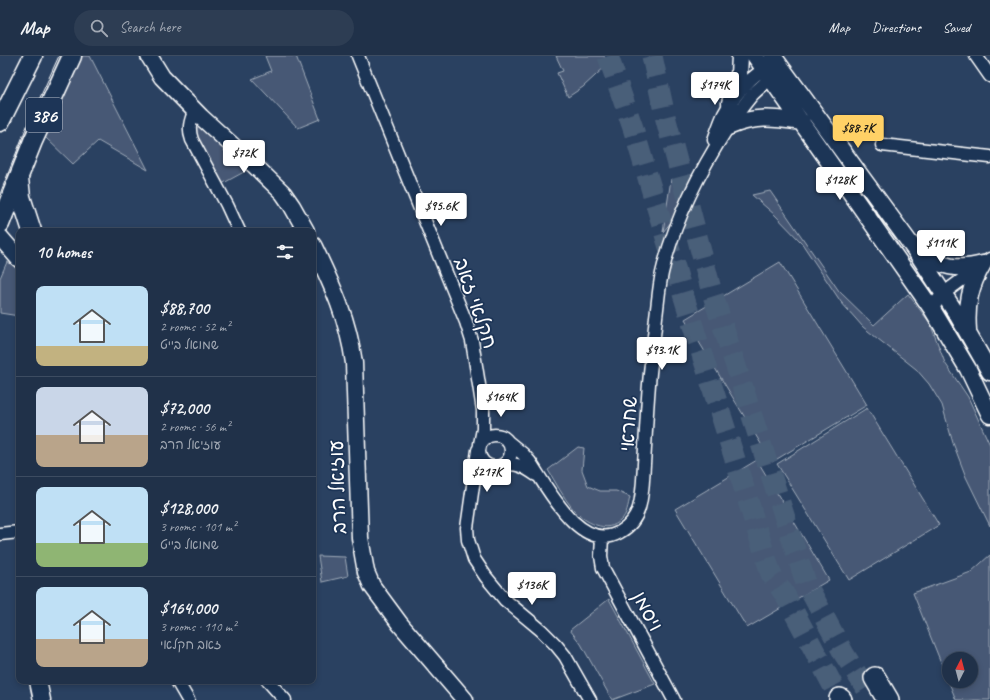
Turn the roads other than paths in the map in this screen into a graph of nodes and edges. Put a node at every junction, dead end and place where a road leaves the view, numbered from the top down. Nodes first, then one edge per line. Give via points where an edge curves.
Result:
1 (33, 56) edge
2 (72, 56) edge
3 (149, 56) edge
4 (358, 56) edge
5 (740, 56) edge
6 (976, 56) edge
7 (768, 64) edge
8 (990, 76) edge
9 (730, 103) junction
10 (195, 110) junction
11 (0, 122) edge
12 (802, 122) junction
13 (728, 127) junction
14 (882, 145) dead end
15 (990, 157) edge
16 (703, 168) junction
17 (19, 176) junction
18 (1, 218) edge
19 (31, 228) edge
20 (238, 228) edge
21 (304, 228) edge
22 (0, 234) edge
23 (0, 237) edge
24 (16, 238) edge
25 (915, 250) junction
26 (316, 251) edge
27 (16, 256) edge
28 (986, 262) edge
29 (944, 293) junction
30 (932, 309) junction
31 (968, 332) junction
32 (990, 372) edge
33 (484, 410) junction
34 (990, 415) edge
35 (505, 439) junction
36 (479, 447) junction
37 (500, 466) junction
38 (543, 482) junction
39 (469, 512) junction
40 (16, 532) edge
41 (0, 534) edge
42 (602, 537) junction
43 (39, 684) edge
44 (179, 684) edge
45 (271, 684) edge
46 (871, 689) tunnel mouth
47 (42, 700) edge
48 (188, 700) edge
49 (285, 700) edge
50 (465, 700) edge
51 (590, 700) edge
52 (674, 700) edge
53 (888, 700) edge

1 - 11 main road, 386
2 - 17 main road, 386
3 - 10 street via 162,77
4 - 33 street, חקלאי זאב via 466,322 475,354
5 - 9 street via 738,82
6 - 8 street
7 - 9 street, שחראי
7 - 12 street
7 - 13 street, שחראי via 753,94
7 - 25 street
9 - 16 street, שחראי
10 - 20 street via 189,132
10 - 21 street via 283,193
12 - 13 street via 757,118
12 - 30 street
13 - 16 street, שחראי
14 - 15 street
16 - 42 street, שחראי via 683,209 662,274 650,374 639,508 628,527 620,533
17 - 18 main road, 386
17 - 19 main road via 21,197
22 - 24 street via 9,234
23 - 27 street
25 - 28 street via 934,262 960,269
25 - 29 street
26 - 50 street, עוזיאל הרב via 331,281 351,342 354,363 360,538 366,572 378,595 400,624
28 - 29 street
28 - 31 street via 974,280 969,297
29 - 30 street
29 - 31 street
30 - 34 street via 968,369
31 - 32 street
33 - 35 street via 488,420
33 - 36 street
35 - 36 street via 498,435 489,435
35 - 37 street via 510,446 510,456
35 - 38 street via 523,454
36 - 37 street via 481,460 492,466
36 - 39 street
37 - 38 street via 510,463 521,465
37 - 39 street via 489,471 478,483
38 - 42 street via 574,523 581,529
39 - 51 street via 468,540 474,559 505,600 556,645
40 - 41 street
42 - 52 street, ויסמן via 603,568
43 - 47 street
44 - 48 street
45 - 49 street
46 - 53 highway

